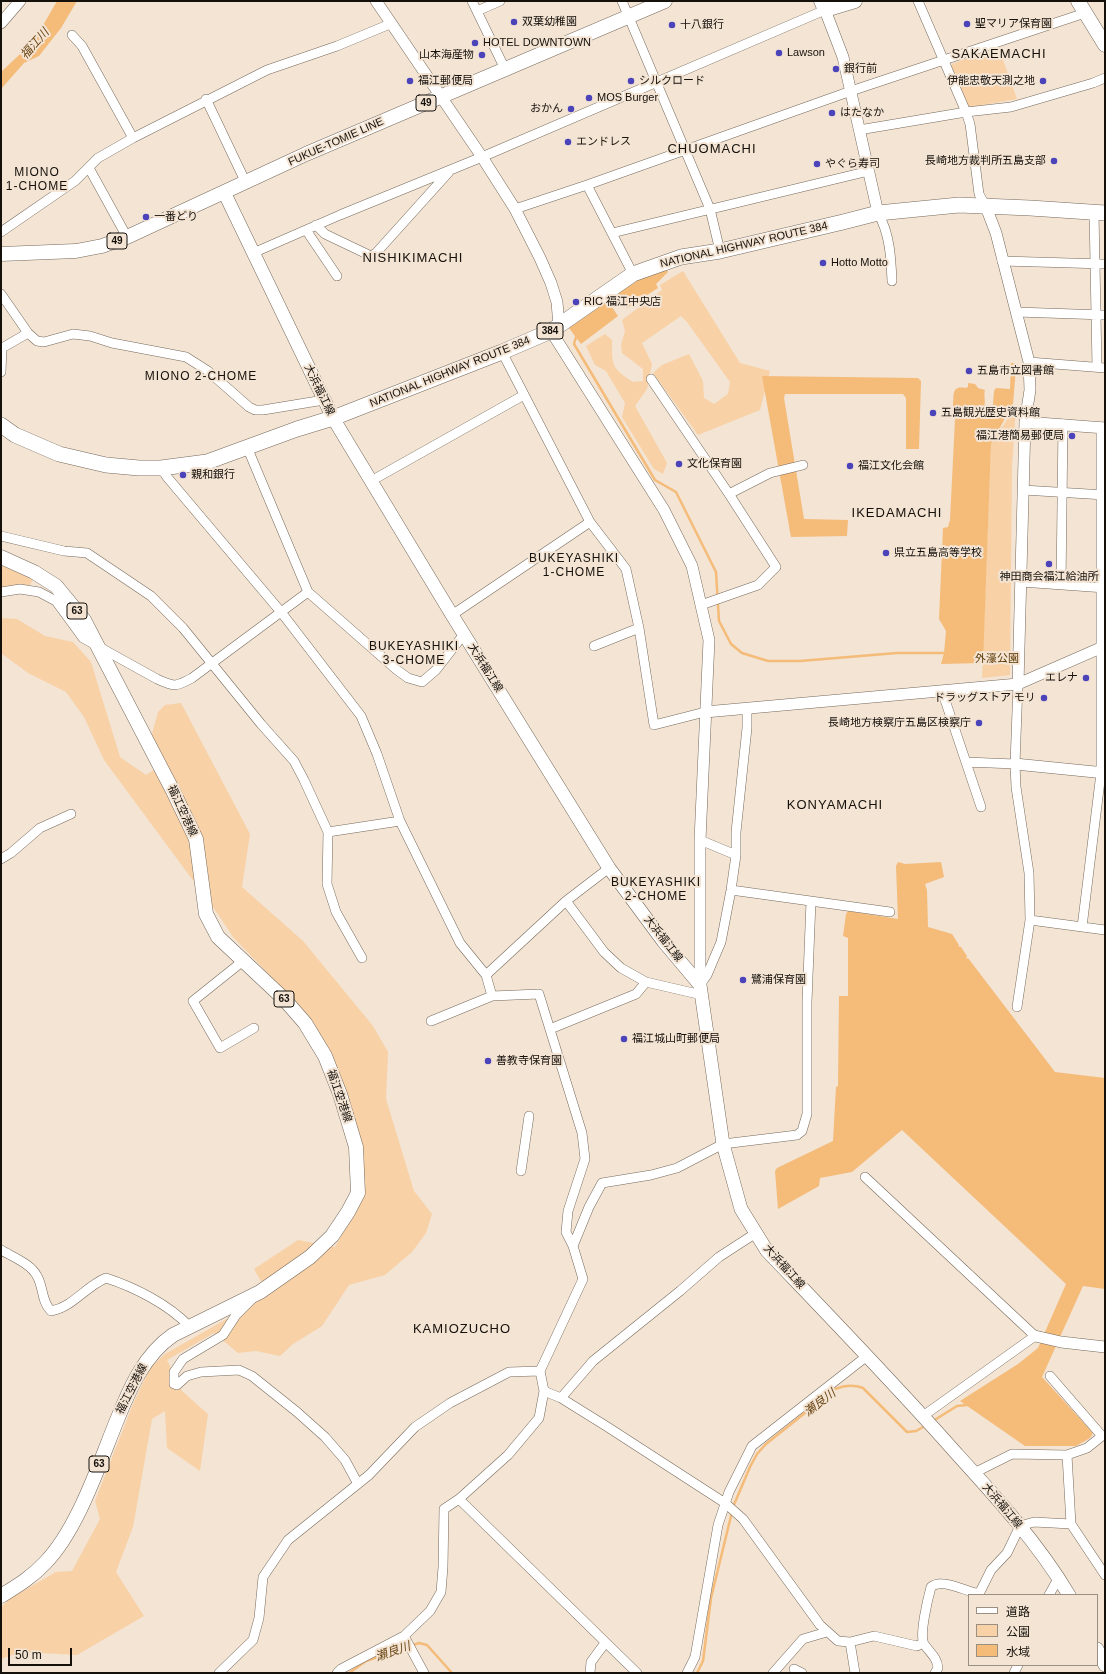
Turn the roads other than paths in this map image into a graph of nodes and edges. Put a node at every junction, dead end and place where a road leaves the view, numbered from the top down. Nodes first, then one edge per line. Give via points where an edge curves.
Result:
1 (20, 1) edge
2 (376, 1) edge
3 (472, 1) edge
4 (500, 1) edge
5 (622, 1) edge
6 (665, 1) edge
7 (855, 1) edge
8 (918, 1) edge
9 (823, 5) edge
10 (1082, 7) edge
11 (477, 11) junction
12 (629, 17) junction
13 (1, 23) edge
14 (390, 24) junction
15 (72, 35) dead end
16 (1105, 44) edge
17 (944, 61) junction
18 (505, 69) junction
19 (1105, 78) edge
20 (657, 83) junction
21 (851, 90) junction
22 (440, 97) junction
23 (206, 99) junction
24 (966, 112) junction
25 (860, 130) junction
26 (132, 138) junction
27 (685, 150) junction
28 (482, 157) junction
29 (89, 168) junction
30 (451, 169) junction
31 (868, 171) junction
32 (246, 182) junction
33 (587, 185) junction
34 (224, 192) junction
35 (986, 207) junction
36 (515, 209) junction
37 (710, 209) junction
38 (878, 213) junction
39 (1099, 213) edge
40 (316, 225) junction
41 (306, 230) junction
42 (1, 232) edge
43 (612, 233) junction
44 (127, 237) junction
45 (720, 251) junction
46 (254, 253) junction
47 (1, 254) edge
48 (1002, 261) junction
49 (1094, 263) junction
50 (1105, 264) edge
51 (633, 274) junction
52 (337, 276) dead end
53 (892, 281) dead end
54 (1, 294) edge
55 (4, 306) edge
56 (1016, 312) junction
57 (1095, 314) junction
58 (1105, 315) edge
59 (555, 328) junction
60 (28, 333) junction
61 (502, 352) junction
62 (1029, 362) junction
63 (1101, 367) edge
64 (1, 372) edge
65 (651, 379) dead end
66 (524, 395) junction
67 (324, 400) junction
68 (333, 418) junction
69 (1025, 422) junction
70 (1063, 424) junction
71 (1, 427) edge
72 (1103, 427) edge
73 (247, 447) junction
74 (802, 465) dead end
75 (162, 468) junction
76 (371, 481) junction
77 (1023, 490) junction
78 (1062, 492) junction
79 (729, 494) junction
80 (1103, 495) edge
81 (590, 522) junction
82 (1, 536) edge
83 (1, 557) edge
84 (1021, 582) junction
85 (1061, 585) junction
86 (1103, 588) edge
87 (1, 592) edge
88 (308, 592) junction
89 (701, 605) junction
90 (281, 612) junction
91 (452, 615) junction
92 (639, 628) junction
93 (464, 634) junction
94 (98, 645) junction
95 (594, 646) dead end
96 (1102, 647) edge
97 (211, 662) junction
98 (1018, 684) junction
99 (942, 692) junction
100 (747, 709) junction
101 (705, 712) junction
102 (966, 762) junction
103 (1015, 764) junction
104 (1103, 773) edge
105 (981, 807) dead end
106 (71, 814) dead end
107 (400, 821) junction
108 (328, 832) junction
109 (700, 840) junction
110 (736, 855) junction
111 (1, 859) edge
112 (610, 868) junction
113 (731, 890) junction
114 (566, 901) junction
115 (811, 901) junction
116 (890, 912) dead end
117 (1030, 920) junction
118 (1082, 927) junction
119 (1105, 930) edge
120 (362, 958) dead end
121 (243, 961) junction
122 (486, 975) junction
123 (646, 982) junction
124 (701, 990) junction
125 (492, 996) junction
126 (1017, 1007) dead end
127 (431, 1021) dead end
128 (254, 1028) dead end
129 (550, 1029) junction
130 (529, 1116) dead end
131 (723, 1144) junction
132 (521, 1171) dead end
133 (866, 1177) dead end
134 (756, 1233) junction
135 (573, 1246) junction
136 (1, 1250) edge
137 (260, 1292) junction
138 (189, 1326) junction
139 (1036, 1336) junction
140 (1105, 1347) edge
141 (867, 1356) junction
142 (540, 1371) junction
143 (1050, 1376) dead end
144 (544, 1391) junction
145 (561, 1398) junction
146 (923, 1416) junction
147 (1067, 1455) junction
148 (974, 1473) junction
149 (358, 1484) junction
150 (459, 1499) junction
151 (725, 1503) junction
152 (1071, 1524) junction
153 (1020, 1526) junction
154 (1105, 1575) edge
155 (1059, 1577) junction
156 (976, 1594) edge
157 (1050, 1594) edge
158 (1068, 1594) edge
159 (1, 1596) edge
160 (827, 1632) junction
161 (404, 1636) junction
162 (850, 1642) junction
163 (605, 1643) junction
164 (923, 1643) junction
165 (1098, 1651) edge
166 (1105, 1665) edge
167 (219, 1673) edge
168 (337, 1673) edge
169 (424, 1673) edge
170 (590, 1673) edge
171 (637, 1673) edge
172 (687, 1673) edge
173 (773, 1673) edge
174 (856, 1673) edge
175 (935, 1673) edge

1 - 13 street
2 - 14 street
3 - 11 street
4 - 11 street
5 - 12 street
6 - 12 main road, FUKUE-TOMIE LINE / 49
7 - 9 main road
8 - 17 street
9 - 20 street
9 - 21 street via 843,57
10 - 16 main road
10 - 17 street
11 - 18 street
12 - 18 main road, FUKUE-TOMIE LINE / 49
12 - 20 street
14 - 22 street
14 - 23 street via 337,46 267,70
15 - 26 street via 82,46
17 - 21 street
17 - 24 street
18 - 22 main road, FUKUE-TOMIE LINE / 49
19 - 24 street via 1011,107
20 - 27 street
20 - 28 street
21 - 25 street
21 - 27 street
22 - 28 street
22 - 32 main road, FUKUE-TOMIE LINE / 49
23 - 26 street
23 - 32 street
24 - 25 street
24 - 35 street via 970,124 979,194
25 - 31 street
26 - 29 street via 98,158
27 - 33 street
27 - 37 street
28 - 30 street
28 - 36 street
29 - 42 street via 75,181
29 - 44 street
30 - 40 street
30 - 40 street via 371,256 325,234
31 - 37 street
31 - 38 street
32 - 34 main road, FUKUE-TOMIE LINE / 49
33 - 36 street
33 - 43 street
34 - 44 main road, FUKUE-TOMIE LINE / 49
34 - 46 main road, 大浜福江線
35 - 38 highway, NATIONAL HIGHWAY ROUTE 384 / 384 via 959,205
35 - 39 highway, NATIONAL HIGHWAY ROUTE 384 / 384
35 - 48 street via 996,233
36 - 59 street via 551,284 557,302
37 - 43 street
37 - 45 street
38 - 45 highway, NATIONAL HIGHWAY ROUTE 384 / 384
38 - 53 street via 884,223 891,256
39 - 49 street
40 - 41 street
41 - 46 street
41 - 52 street
43 - 51 street
44 - 47 main road, FUKUE-TOMIE LINE / 49 via 76,252
45 - 51 highway, NATIONAL HIGHWAY ROUTE 384 / 384 via 681,257
46 - 67 main road, 大浜福江線
48 - 49 street
48 - 56 street
49 - 50 street
49 - 57 street
51 - 59 highway, NATIONAL HIGHWAY ROUTE 384 / 384
54 - 55 street
55 - 60 street
56 - 57 street
56 - 62 street
57 - 58 street
57 - 63 street
59 - 61 highway, NATIONAL HIGHWAY ROUTE 384 / 384
59 - 89 street via 664,510 692,566
60 - 64 street via 2,348
60 - 67 street via 37,341 44,342 73,334 186,357 208,371 255,410
61 - 66 street
61 - 68 highway, NATIONAL HIGHWAY ROUTE 384 / 384
62 - 63 street
62 - 69 street via 1030,390
65 - 79 street
66 - 76 street
66 - 81 street
67 - 68 main road, 大浜福江線
68 - 73 highway, NATIONAL HIGHWAY ROUTE 384 / 384
68 - 76 main road, 大浜福江線
69 - 70 street
69 - 77 street
70 - 72 street
70 - 78 street
71 - 75 highway, NATIONAL HIGHWAY ROUTE 384 / 384 via 32,443 76,459 125,467
72 - 80 street
73 - 75 highway, NATIONAL HIGHWAY ROUTE 384 / 384 via 207,462
73 - 88 street
74 - 79 street via 770,473
75 - 90 street
76 - 91 main road, 大浜福江線
77 - 78 street
77 - 84 street
78 - 80 street
78 - 85 street
79 - 89 street via 776,567 758,585
80 - 86 street
81 - 91 street
81 - 92 street via 626,569
82 - 97 street via 64,551 87,553 151,596 183,628
83 - 94 main road, 福江空港線 / 63 via 34,572 56,586 84,620
84 - 85 street
84 - 98 street
85 - 86 street
86 - 96 street
87 - 94 street via 20,589 39,592 56,601 83,638
88 - 90 street
88 - 93 street via 397,670 408,678 422,682 436,670
89 - 101 street via 710,640
90 - 97 street
90 - 107 street via 362,716
91 - 93 main road, 大浜福江線
92 - 95 street
92 - 101 street via 654,725
93 - 112 main road, 大浜福江線
94 - 97 street via 170,685 178,686
94 - 121 main road, 福江空港線 / 63 via 196,839 206,914 218,938
96 - 98 street
96 - 104 street
97 - 108 street via 294,761
98 - 99 street
98 - 103 street
99 - 100 street
99 - 102 street
100 - 101 street
100 - 110 street
101 - 109 street
102 - 103 street
102 - 105 street
103 - 104 street
103 - 117 street via 1029,873
104 - 118 street
106 - 111 street via 40,828 11,854
107 - 108 street
107 - 122 street via 460,942
108 - 120 street via 327,884 336,912
109 - 110 street
109 - 124 street
110 - 113 street
112 - 114 street
112 - 124 main road, 大浜福江線
113 - 115 street
113 - 124 street via 721,942
114 - 122 street
114 - 123 street via 604,952 621,968
115 - 116 street
115 - 131 street via 807,1002 807,1114 802,1131 797,1135
117 - 118 street
117 - 126 street
118 - 119 street
121 - 128 street via 193,1001 220,1048
121 - 137 main road, 福江空港線 / 63 via 284,999 305,1023 324,1056 340,1094 356,1147 357,1165 358,1193 332,1236 310,1257
122 - 125 street
123 - 124 street
123 - 129 street via 636,994
124 - 131 main road, 大浜福江線
125 - 127 street
125 - 129 street via 539,994
129 - 135 street via 584,1146 585,1159 568,1211 566,1232
130 - 132 street
131 - 134 main road, 大浜福江線 via 741,1209
131 - 135 street via 676,1168 602,1183
133 - 139 street
134 - 141 main road, 大浜福江線 via 767,1251
134 - 145 street via 719,1257 593,1361
135 - 142 street via 583,1279
136 - 138 street via 23,1262 37,1276 44,1302 51,1312 106,1278 156,1299
137 - 138 main road, 福江空港線 / 63
137 - 149 street via 236,1315 223,1335 183,1359 174,1372 174,1384 177,1385 187,1376 201,1372 239,1370 252,1376 325,1437 345,1460
138 - 159 main road, 福江空港線 / 63 via 163,1342 143,1365 123,1404 90,1486 53,1554 22,1583
139 - 140 street
139 - 146 street
141 - 146 main road, 大浜福江線
141 - 151 street via 752,1446
142 - 144 street
142 - 149 street via 509,1372 450,1403 414,1427 369,1476
143 - 147 street via 1102,1436 1087,1448
144 - 145 street
144 - 150 street via 539,1418 508,1455
145 - 151 street
146 - 148 main road, 大浜福江線
147 - 148 street via 1012,1454
147 - 152 street
148 - 153 main road, 大浜福江線
149 - 167 street via 288,1540 263,1577 259,1618 253,1640
150 - 161 street via 444,1509 441,1592 430,1612
150 - 163 street
151 - 160 street via 743,1519 820,1626
151 - 172 street via 718,1524 695,1657
152 - 153 street via 1034,1522
152 - 154 street
153 - 155 main road, 大浜福江線
153 - 156 street via 1007,1553 990,1570 980,1592
155 - 157 street
155 - 158 main road, 大浜福江線
156 - 164 street via 941,1583 931,1587
160 - 162 street via 838,1641
160 - 173 street via 803,1639
161 - 168 street
161 - 169 street
162 - 164 street via 874,1636 918,1646
162 - 174 street
163 - 170 street via 591,1662
163 - 171 street
164 - 175 street via 937,1660 938,1668
165 - 166 main road

